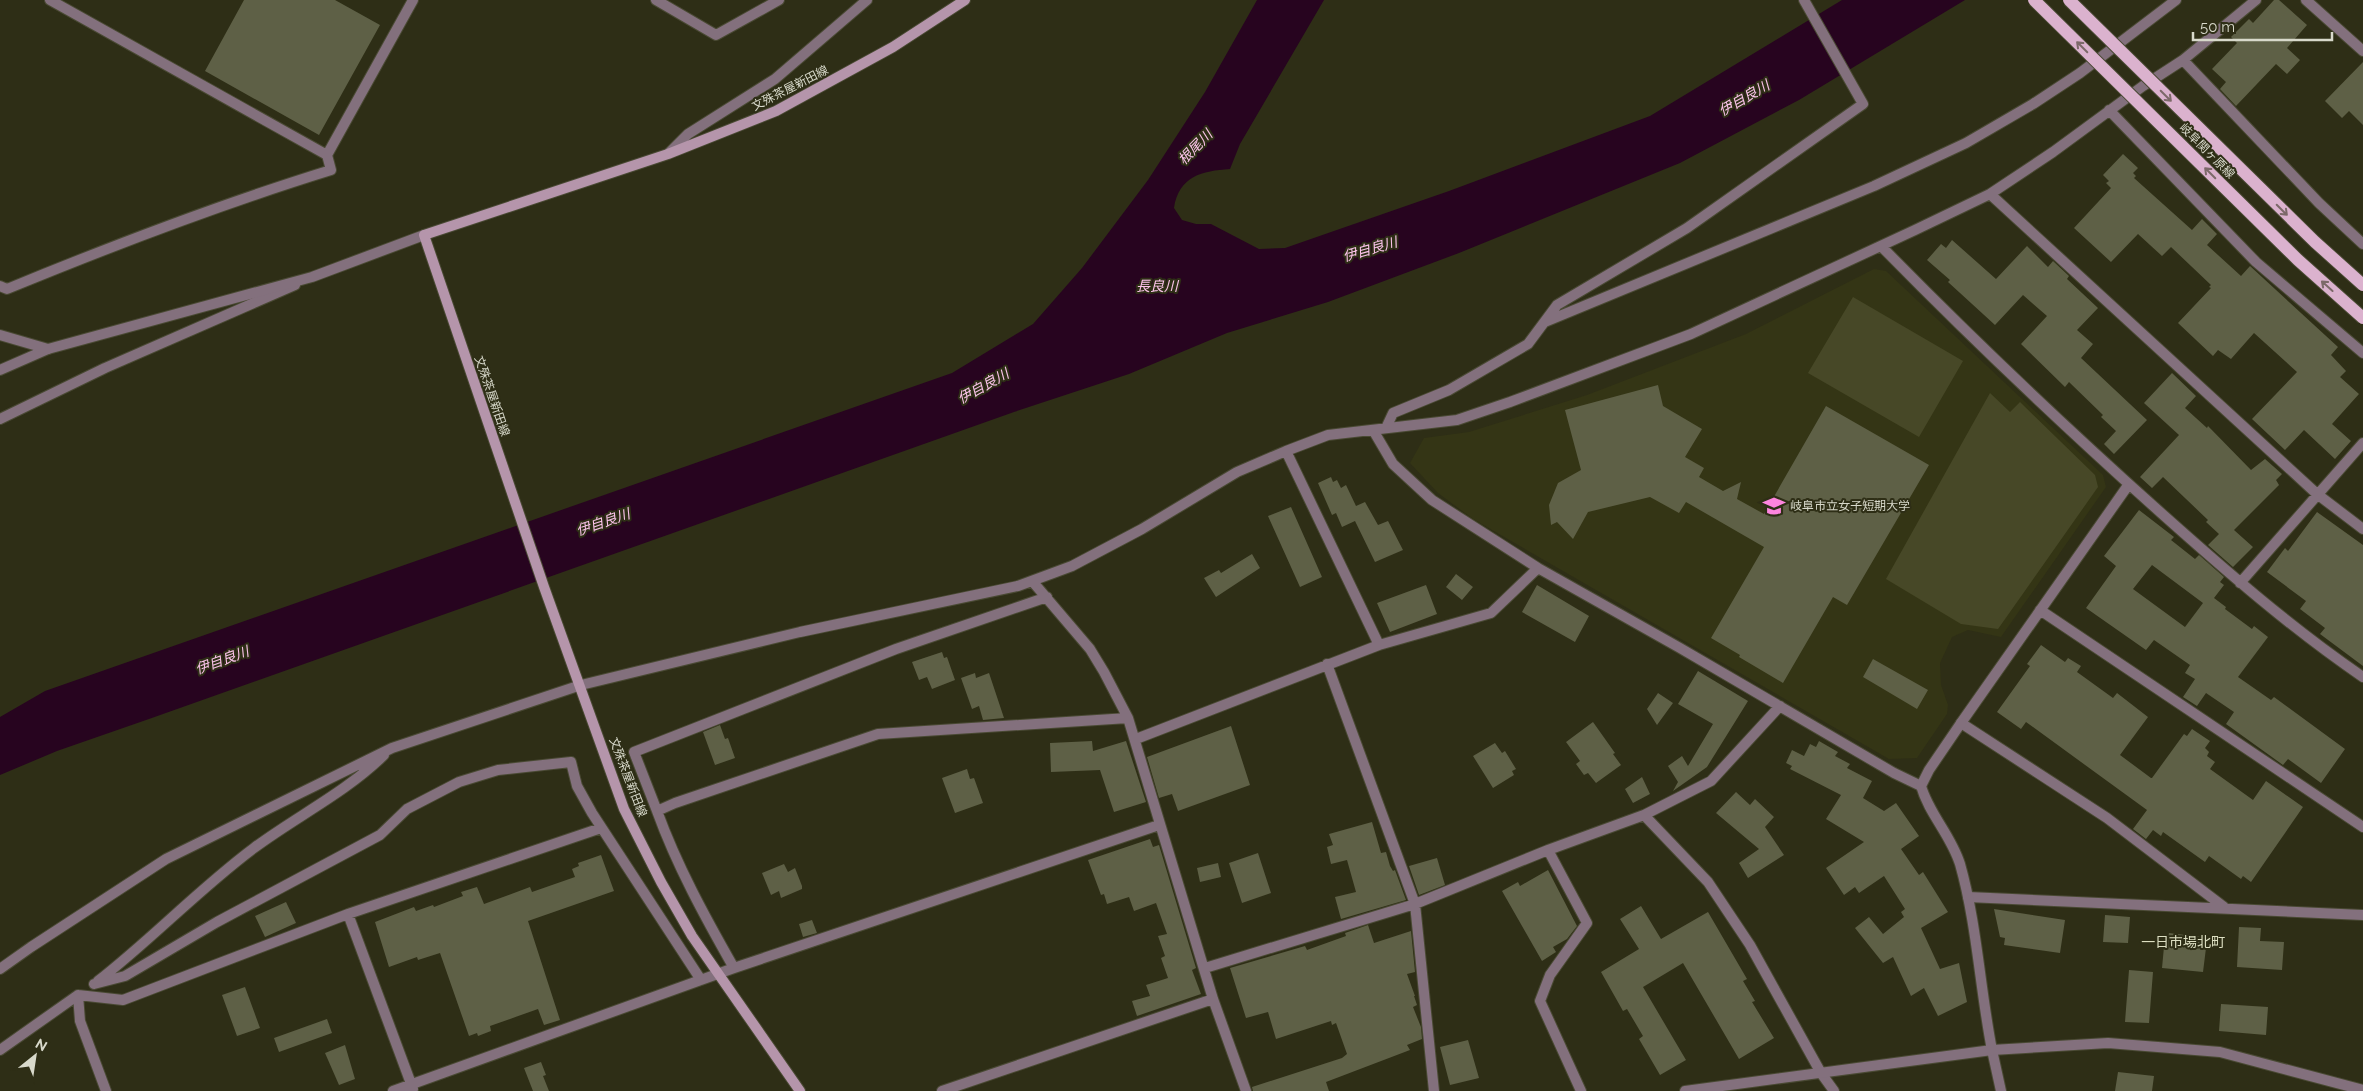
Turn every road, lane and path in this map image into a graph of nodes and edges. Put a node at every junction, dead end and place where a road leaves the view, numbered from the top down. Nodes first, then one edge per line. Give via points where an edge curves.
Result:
1 (50, 0) edge
2 (414, 0) edge
3 (656, 0) edge
4 (779, 0) edge
5 (867, 0) edge
6 (965, 0) edge
7 (1804, 0) edge
8 (2034, 0) edge
9 (2069, 0) edge
10 (2176, 0) edge
11 (2256, 0) edge
12 (2306, 0) edge
13 (2363, 51) edge
14 (2183, 60) junction
15 (2109, 110) junction
16 (668, 154) junction
17 (327, 155) junction
18 (1990, 194) junction
19 (424, 235) junction
20 (2363, 244) edge
21 (1881, 246) junction
22 (312, 277) junction
23 (2363, 285) edge
24 (0, 286) edge
25 (2363, 318) edge
26 (1545, 322) junction
27 (0, 335) edge
28 (48, 349) junction
29 (2363, 352) edge
30 (0, 370) edge
31 (0, 419) edge
32 (1386, 428) junction
33 (1373, 430) junction
34 (2363, 443) edge
35 (1286, 451) junction
36 (2129, 484) junction
37 (2317, 494) junction
38 (2363, 529) edge
39 (1538, 568) junction
40 (1033, 582) junction
41 (2240, 583) junction
42 (1047, 597) junction
43 (2040, 610) junction
44 (1379, 645) junction
45 (1327, 664) junction
46 (2363, 677) edge
47 (581, 684) junction
48 (1780, 706) junction
49 (1128, 718) junction
50 (1961, 723) junction
51 (1136, 739) junction
52 (392, 748) junction
53 (1921, 786) junction
54 (657, 811) junction
55 (1644, 815) junction
56 (1159, 825) junction
57 (2363, 827) edge
58 (601, 828) junction
59 (1548, 850) junction
60 (1968, 897) junction
61 (1415, 904) junction
62 (2220, 908) junction
63 (348, 914) junction
64 (2363, 915) edge
65 (734, 968) junction
66 (1205, 968) junction
67 (0, 970) edge
68 (718, 973) junction
69 (701, 980) junction
70 (94, 984) junction
71 (78, 994) junction
72 (1213, 999) junction
73 (0, 1050) edge
74 (1992, 1050) junction
75 (1822, 1073) junction
76 (412, 1088) edge
77 (2363, 1090) edge
78 (106, 1091) edge
79 (393, 1091) edge
80 (800, 1091) edge
81 (942, 1091) edge
82 (1246, 1091) edge
83 (1434, 1091) edge
84 (1581, 1091) edge
85 (1685, 1091) edge
86 (1834, 1091) edge
87 (2001, 1091) edge

1 - 17 street
2 - 17 street
3 - 4 street via 716,35
5 - 16 street via 775,79 688,134
6 - 16 main road, 文殊茶屋新田線 via 893,48 776,111
7 - 26 street via 1863,104 1687,228 1557,305
25 -> 8 main road, 岐阜関ヶ原線, bridge via 2298,260
9 -> 23 main road, 岐阜関ヶ原線, bridge
10 - 26 street via 2080,73 1966,143 1874,186
11 - 14 street
12 - 13 street
14 - 15 street
14 - 20 street
15 - 18 street
15 - 29 street via 2256,262
16 - 19 main road, 文殊茶屋新田線
17 - 24 street via 331,170 265,190 120,243 7,289
18 - 21 street
18 - 37 street
19 - 22 street
19 - 47 main road, 文殊茶屋新田線
21 - 32 street via 1692,334 1510,402 1457,420
21 - 36 street via 1974,340
22 - 28 street
22 - 31 street via 105,368
26 - 32 street via 1528,344 1449,390 1394,414
27 - 28 street
28 - 30 street
32 - 33 street
33 - 35 street via 1328,435
33 - 39 street via 1393,464 1432,500
34 - 37 street
35 - 40 street via 1237,472 1142,529 1072,566
35 - 44 street
36 - 41 street
36 - 43 street
37 - 38 street
37 - 41 street
39 - 44 street via 1491,613
39 - 48 street
40 - 42 street
40 - 47 street via 800,632
41 - 46 street
42 - 49 street via 1090,650
42 - 54 street via 896,649 634,752
43 - 50 street
43 - 57 street
44 - 45 street
45 - 51 street
45 - 61 street
47 - 52 street
47 - 68 main road, 文殊茶屋新田線 via 624,809 661,882
48 - 53 street
48 - 55 street via 1711,781
49 - 51 street
49 - 54 street via 878,734
50 - 53 street via 1928,770
50 - 62 street via 2107,818 2224,907
51 - 56 street
52 - 67 street via 166,859
52 - 70 street via 361,778 254,848
53 - 60 street via 1925,799 1948,836
54 - 65 street via 684,875
55 - 59 street
55 - 75 street via 1708,882 1750,945
56 - 65 street
56 - 66 street
58 - 63 street
58 - 69 street
58 - 70 street via 577,786 571,762 490,772 459,782 407,809 380,835 217,922 125,976
59 - 61 street
59 - 84 street via 1587,923 1550,975 1540,1001
60 - 62 street
60 - 74 street
61 - 66 street
61 - 83 street
62 - 64 street
63 - 71 street via 124,1000
63 - 76 street
65 - 68 street
66 - 72 street
68 - 69 street
68 - 80 main road, 文殊茶屋新田線
69 - 76 street
70 - 71 street
71 - 73 street
71 - 78 street via 80,1021
72 - 81 street
72 - 82 street
74 - 75 street
74 - 77 street via 2108,1043 2220,1052
74 - 87 street
75 - 85 street
75 - 86 street
76 - 79 street

